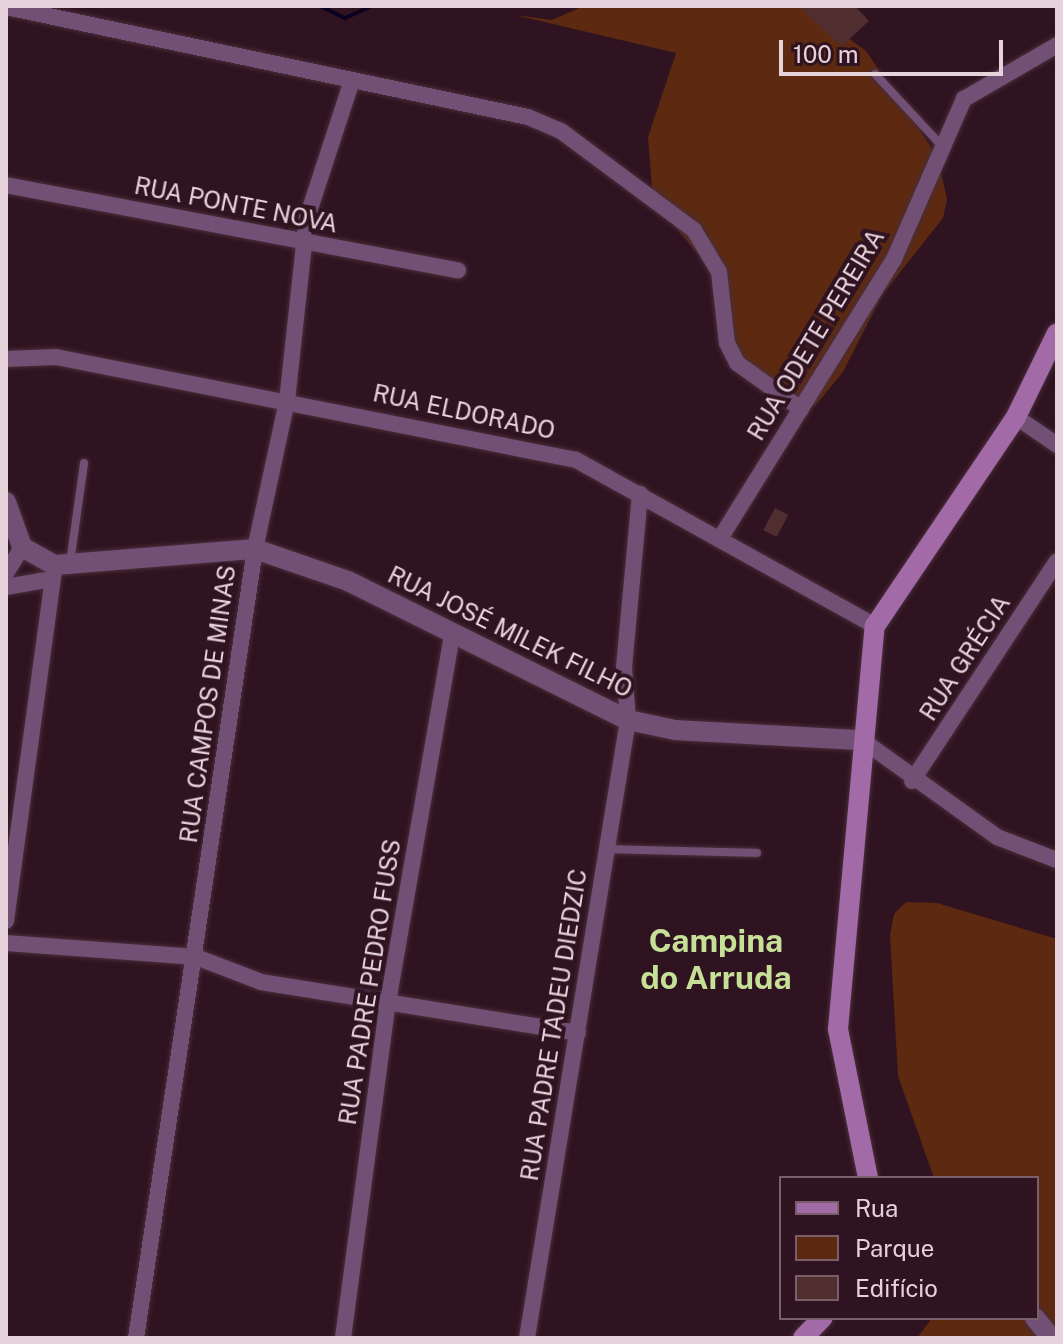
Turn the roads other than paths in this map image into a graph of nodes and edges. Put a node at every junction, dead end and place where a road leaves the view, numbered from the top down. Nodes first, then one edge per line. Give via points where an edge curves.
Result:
1 (6, 7) edge
2 (1057, 45) edge
3 (875, 74) dead end
4 (351, 83) junction
5 (940, 144) junction
6 (6, 185) edge
7 (308, 244) junction
8 (458, 270) dead end
9 (1057, 333) edge
10 (6, 359) edge
11 (287, 401) junction
12 (801, 409) junction
13 (1016, 417) junction
14 (1057, 445) edge
15 (84, 463) dead end
16 (640, 494) junction
17 (6, 502) edge
18 (721, 537) junction
19 (22, 547) junction
20 (255, 549) junction
21 (1057, 561) edge
22 (59, 569) junction
23 (6, 573) edge
24 (6, 587) edge
25 (875, 626) junction
26 (452, 634) junction
27 (628, 720) junction
28 (862, 740) junction
29 (912, 781) junction
30 (607, 849) junction
31 (757, 853) dead end
32 (1057, 860) edge
33 (6, 921) edge
34 (6, 943) edge
35 (196, 957) junction
36 (388, 1002) junction
37 (578, 1033) junction
38 (868, 1176) edge
39 (820, 1320) edge
40 (1037, 1320) edge
41 (136, 1338) edge
42 (343, 1338) edge
43 (527, 1338) edge
44 (803, 1338) edge
45 (1051, 1338) edge

1 - 4 street
2 - 5 street, RUA ODETE PEREIRA via 964,99
3 - 5 lane
4 - 7 street, RUA CAMPOS DE MINAS via 307,218
4 - 12 street via 528,117 594,150 694,230 719,272 727,343 737,363
5 - 12 street, RUA ODETE PEREIRA via 894,259
6 - 7 street, RUA PONTE NOVA
7 - 8 street, RUA PONTE NOVA
7 - 11 street, RUA CAMPOS DE MINAS
9 - 13 main road
10 - 11 street, RUA ELDORADO via 56,357
11 - 16 street, RUA ELDORADO via 576,460
11 - 20 street, RUA CAMPOS DE MINAS
12 - 18 street, RUA ODETE PEREIRA
13 - 14 street
13 - 25 main road
15 - 22 lane
16 - 18 street, RUA ELDORADO
16 - 27 street, RUA PADRE TADEU DIEDZIC via 624,667
17 - 19 street
18 - 25 street, RUA ELDORADO
19 - 22 street
19 - 23 street
20 - 22 street, RUA JOSÉ MILEK FILHO
20 - 26 street, RUA JOSÉ MILEK FILHO via 348,581
20 - 35 street, RUA CAMPOS DE MINAS
21 - 29 street, RUA GRÉCIA
22 - 24 street
22 - 33 street
25 - 28 main road
26 - 27 street, RUA JOSÉ MILEK FILHO
26 - 36 street, RUA PADRE PEDRO FUSS
27 - 28 street, RUA JOSÉ MILEK FILHO via 675,730
27 - 30 street, RUA PADRE TADEU DIEDZIC
28 - 29 street
28 - 38 main road via 838,1029
29 - 32 street via 997,837
30 - 31 lane
30 - 37 street, RUA PADRE TADEU DIEDZIC
34 - 35 street
35 - 36 street via 261,982
35 - 41 street, RUA CAMPOS DE MINAS
36 - 37 street
36 - 42 street, RUA PADRE PEDRO FUSS
37 - 43 street, RUA PADRE TADEU DIEDZIC
39 - 44 main road
40 - 45 street

